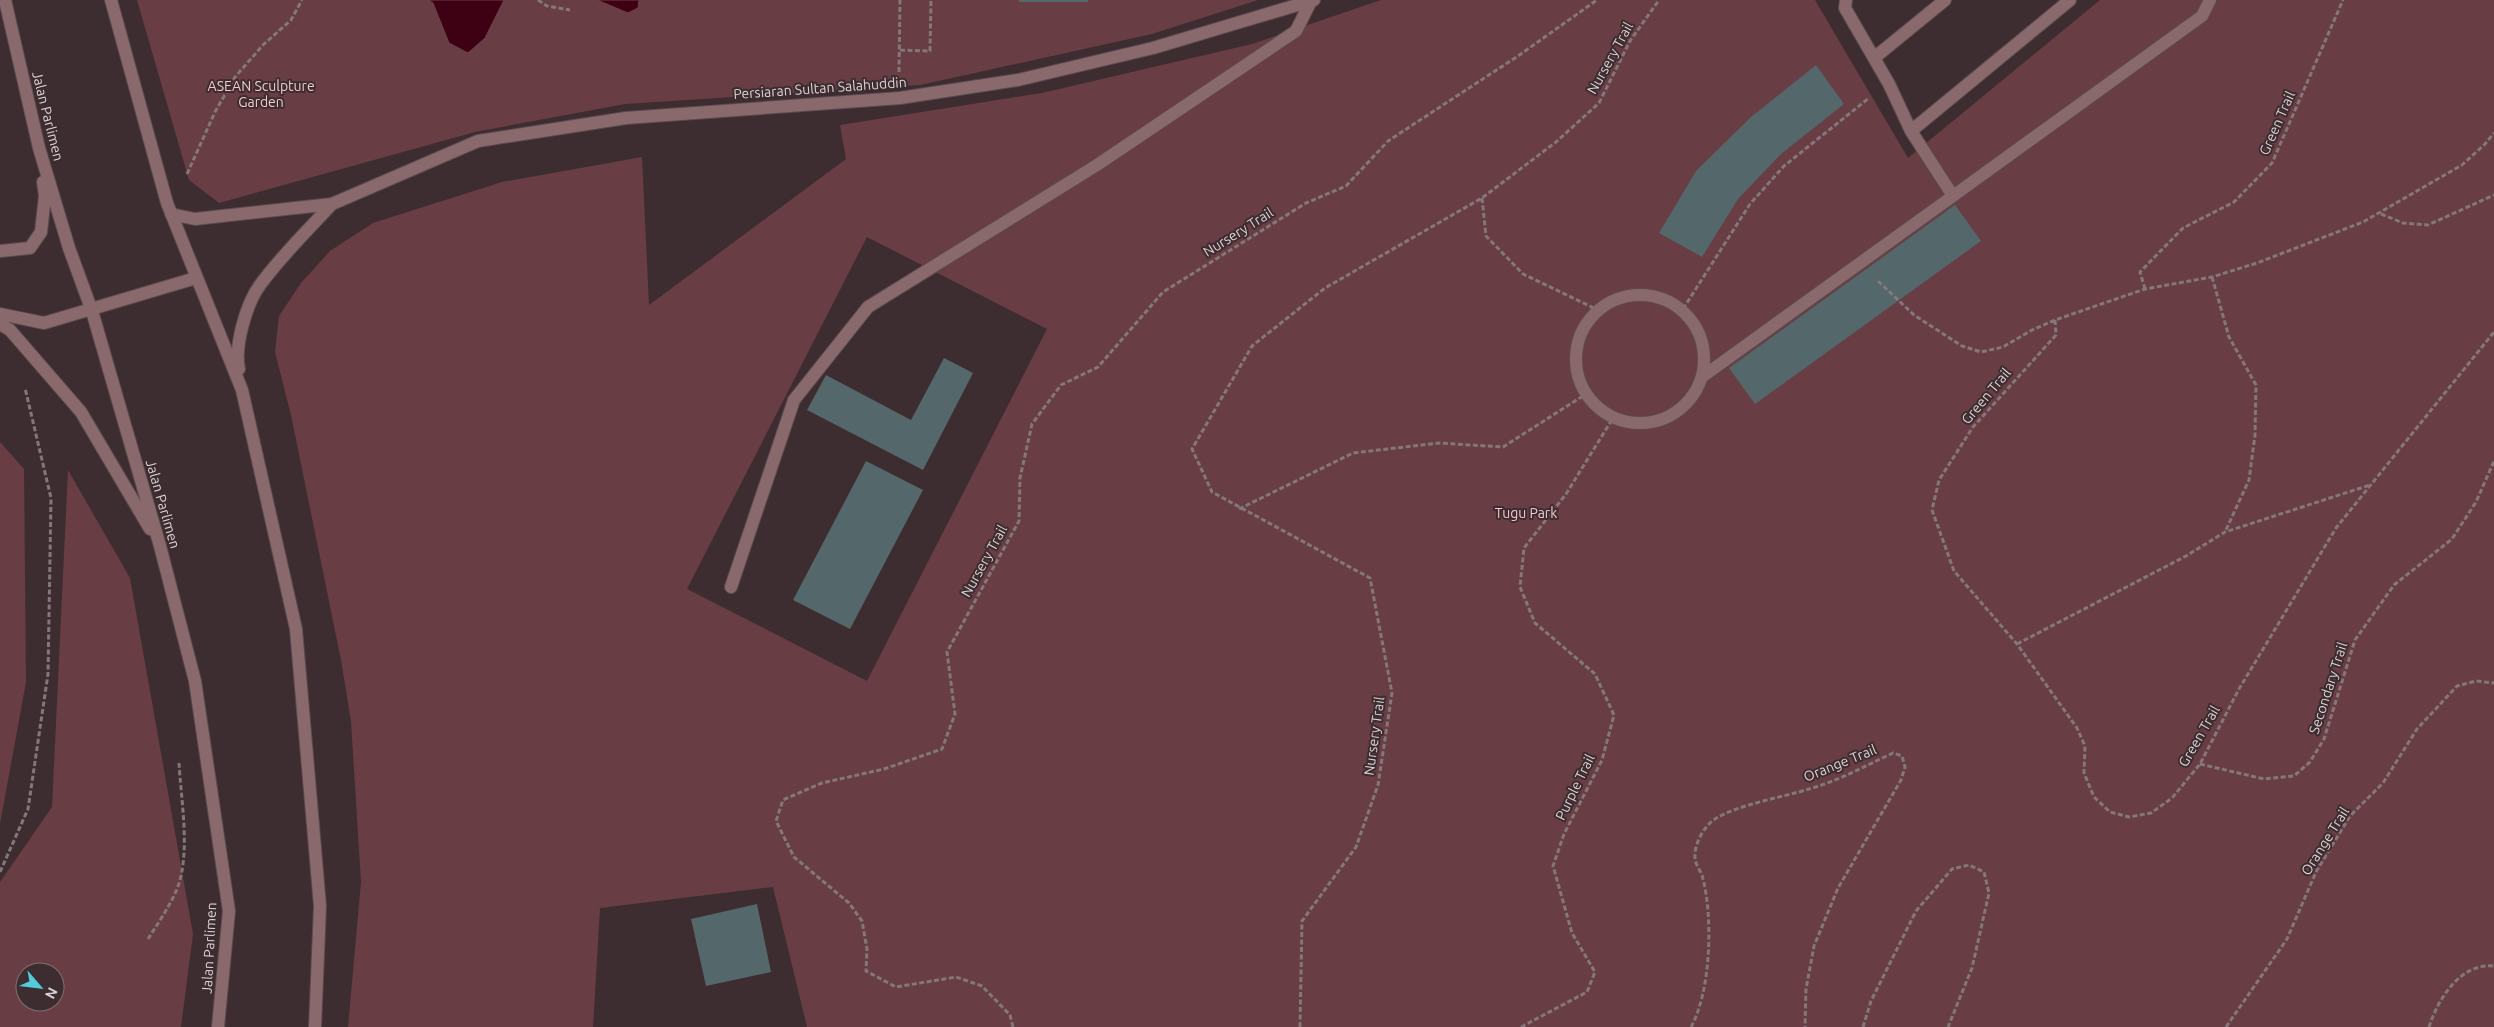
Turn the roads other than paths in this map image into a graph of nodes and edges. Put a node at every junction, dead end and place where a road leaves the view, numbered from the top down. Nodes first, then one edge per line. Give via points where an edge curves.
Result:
1 (5, 0) edge
2 (111, 0) edge
3 (1312, 0) edge
4 (1846, 0) edge
5 (1945, 0) edge
6 (2070, 0) edge
7 (2210, 0) edge
8 (1874, 58) junction
9 (1910, 131) junction
10 (39, 148) junction
11 (1953, 196) junction
12 (332, 204) junction
13 (171, 214) junction
14 (0, 251) edge
15 (196, 278) junction
16 (92, 311) junction
17 (0, 314) edge
18 (0, 324) edge
19 (1702, 377) junction
20 (242, 390) junction
21 (160, 546) junction
22 (731, 587) dead end
23 (218, 1027) edge
24 (315, 1027) edge

1 - 10 street, Jalan Parlimen
2 - 13 street
3 - 12 street, Persiaran Sultan Salahuddin via 1178,40 1037,75 900,98 626,118 478,141
3 - 22 street via 1296,31 1097,165 868,307 794,400
4 - 8 street via 1845,8
5 - 8 street
6 - 9 street
7 - 11 street via 2202,16
8 - 9 street via 1890,84
9 - 11 street
10 - 14 street via 45,196 41,232 30,248
10 - 16 street, Jalan Parlimen
11 - 19 street
12 - 13 street via 195,219
12 - 20 street via 259,286 247,314 236,356
13 - 15 street
15 - 16 street
15 - 20 street
16 - 17 street via 44,323
16 - 21 street, Jalan Parlimen
18 - 21 street via 10,330 81,412
19 - 19 street via 1694,394 1667,418 1649,423 1630,423 1613,418 1586,394 1578,378 1578,341 1586,324 1613,300 1631,294 1649,294 1683,309 1695,323 1705,358
20 - 24 street via 296,629 320,906
21 - 23 street, Jalan Parlimen via 196,681 229,911

